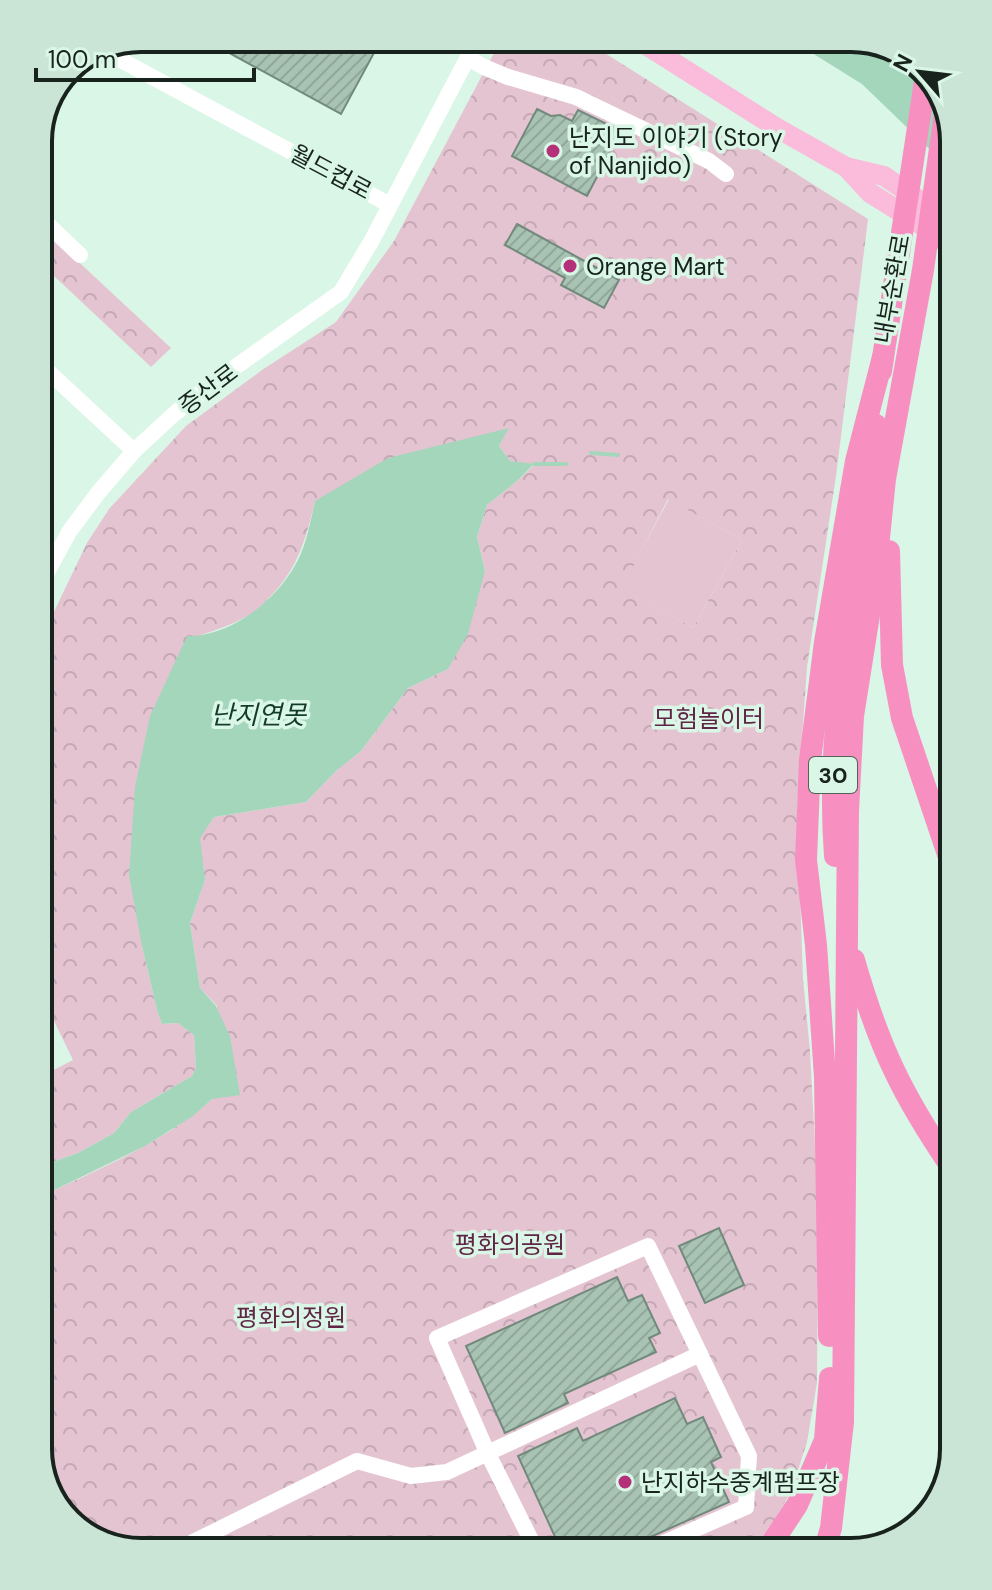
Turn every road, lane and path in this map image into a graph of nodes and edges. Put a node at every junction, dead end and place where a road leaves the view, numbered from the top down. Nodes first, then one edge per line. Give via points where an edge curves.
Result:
1 (471, 52) edge
2 (657, 52) edge
3 (115, 57) edge
4 (468, 58) junction
5 (924, 89) edge
6 (940, 149) edge
7 (726, 174) dead end
8 (390, 205) junction
9 (940, 227) edge
10 (52, 228) edge
11 (80, 255) dead end
12 (883, 357) junction
13 (52, 375) edge
14 (134, 451) junction
15 (885, 479) junction
16 (52, 563) edge
17 (940, 831) edge
18 (940, 1150) edge
19 (700, 1354) junction
20 (488, 1454) junction
21 (201, 1538) edge
22 (530, 1538) edge
23 (675, 1538) edge
24 (775, 1538) edge
25 (828, 1538) edge

1 - 4 lane, 월드컵로
2 - 9 main road via 846,167 870,193
3 - 8 lane, 월드컵로
4 - 7 lane via 508,77 576,97
4 - 8 lane, 월드컵로
5 - 12 highway, 내부순환로 / 30
6 - 15 highway, 내부순환로
8 - 14 lane, 증산로 via 341,292 206,388
10 - 11 lane
12 - 18 highway, 30 via 873,464 836,711 831,810 849,942 868,1007 894,1071
12 - 24 highway via 856,461 810,760 806,860 825,1077 830,1383 825,1440 797,1505
13 - 14 lane
14 - 16 lane, 증산로 via 69,532
15 - 17 highway via 892,665 902,718
15 - 25 highway via 853,716 843,1422
19 - 20 lane
19 - 20 lane via 648,1246 437,1338
19 - 23 lane via 749,1456 746,1507
20 - 21 lane via 447,1472 411,1476 357,1461
20 - 22 lane

